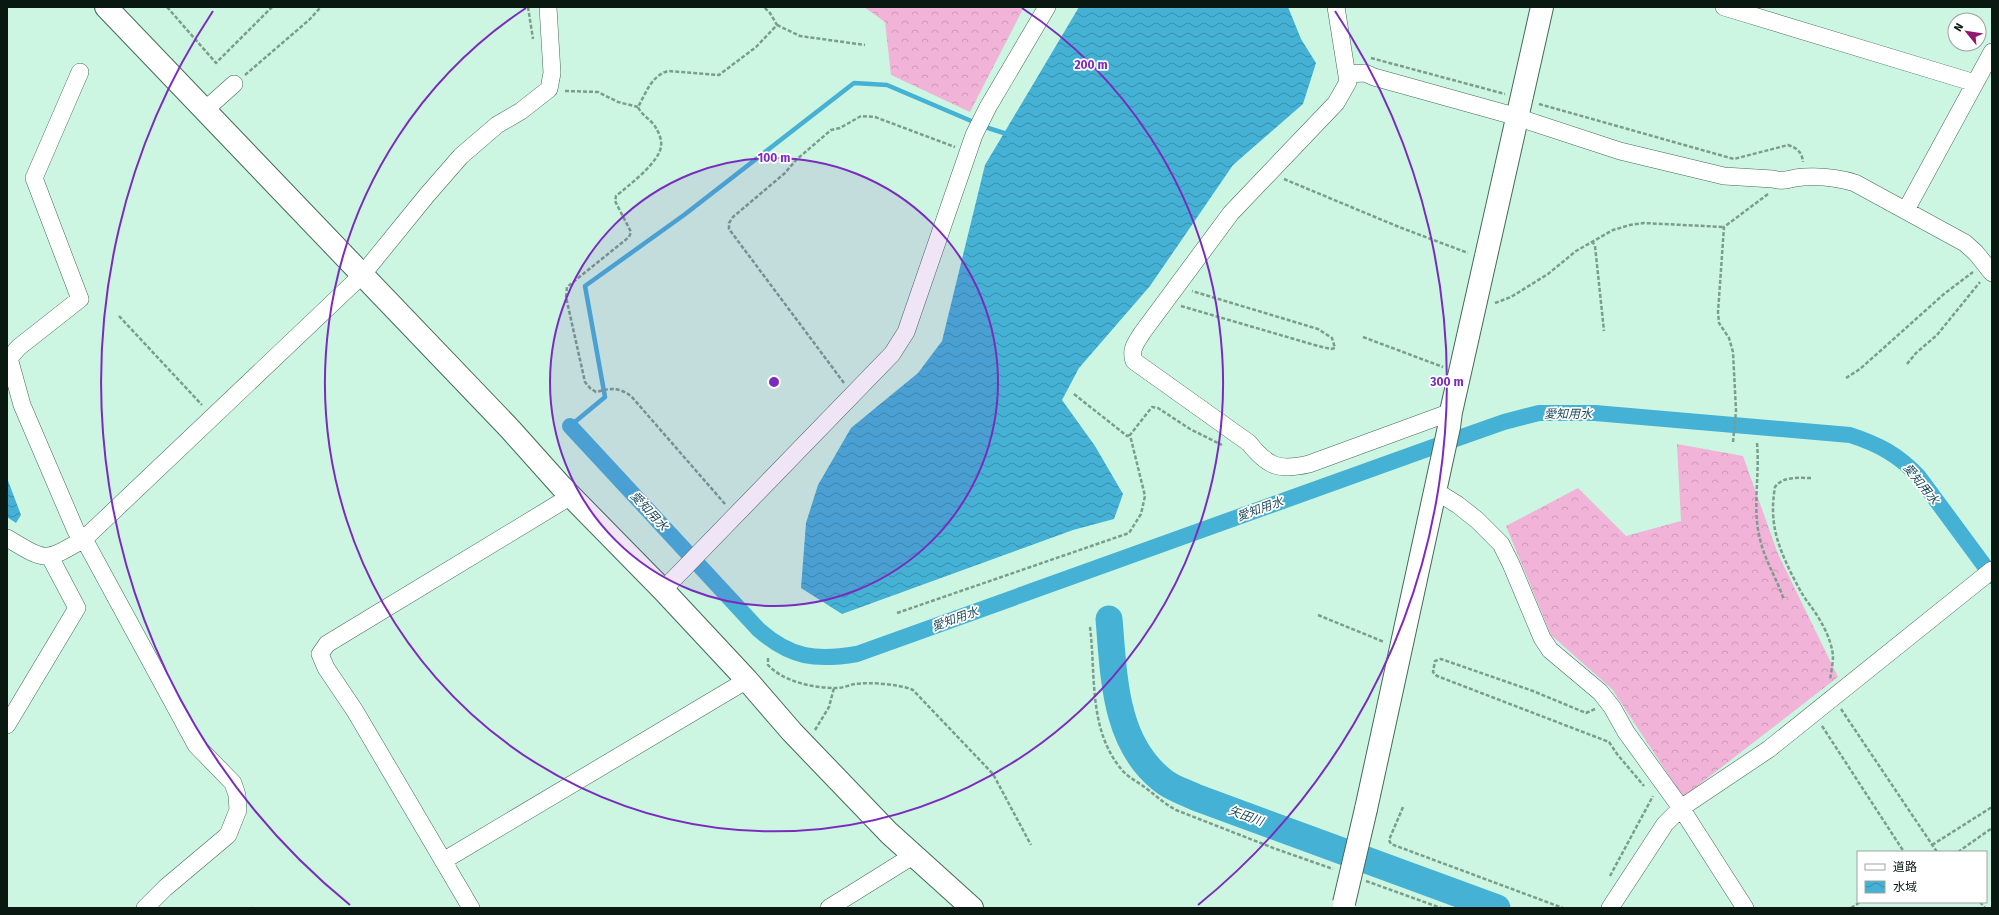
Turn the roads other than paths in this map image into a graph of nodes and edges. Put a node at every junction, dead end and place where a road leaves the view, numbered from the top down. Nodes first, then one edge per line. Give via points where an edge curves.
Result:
1 (106, 7) edge
2 (548, 7) edge
3 (1047, 7) edge
4 (1336, 7) edge
5 (1542, 7) edge
6 (1724, 7) edge
7 (1992, 52) edge
8 (1345, 66) junction
9 (80, 72) dead end
10 (1975, 83) junction
11 (234, 84) road end
12 (1519, 108) junction
13 (204, 110) junction
14 (1906, 210) junction
15 (1989, 270) edge
16 (362, 275) junction
17 (1450, 420) junction
18 (1434, 490) junction
19 (571, 496) junction
20 (7, 538) edge
21 (84, 539) junction
22 (50, 557) junction
23 (1985, 576) edge
24 (663, 590) junction
25 (747, 680) junction
26 (7, 725) edge
27 (1681, 808) junction
28 (914, 854) junction
29 (443, 861) junction
30 (1344, 905) edge
31 (145, 908) edge
32 (471, 908) edge
33 (829, 908) edge
34 (972, 908) edge
35 (1610, 908) edge
36 (1745, 908) edge

1 - 13 street
2 - 16 street via 552,73 549,89 521,111 497,125 461,156
3 - 24 street via 974,135 906,332 892,354
4 - 8 street
5 - 12 street
6 - 10 street
7 - 10 street
8 - 12 street via 1365,73
8 - 17 street via 1348,82 1336,103 1217,230 1132,348 1134,361 1249,443 1261,458 1276,466 1290,468 1308,464
9 - 21 street via 34,178 80,300 19,347 9,358 22,405 35,437 76,531
10 - 14 street
11 - 13 street
12 - 14 street via 1575,135 1620,151 1724,176 1779,181 1803,177 1843,179
12 - 17 street
13 - 16 street
14 - 15 street via 1965,243
16 - 19 street
16 - 21 street
17 - 18 street
18 - 27 street via 1465,510 1501,544 1512,564 1542,638 1550,650 1600,692 1656,792
18 - 30 street, bridge
19 - 24 street
19 - 29 street via 327,644 320,654
20 - 22 street via 36,556
21 - 22 street
21 - 31 street via 196,745 233,782 237,795 238,810 228,835
22 - 26 street via 77,608
23 - 27 street via 1769,749
24 - 25 street
25 - 28 street via 803,744 889,833
25 - 29 street
27 - 35 street via 1665,824
27 - 36 street
28 - 33 street
28 - 34 street
29 - 32 street

